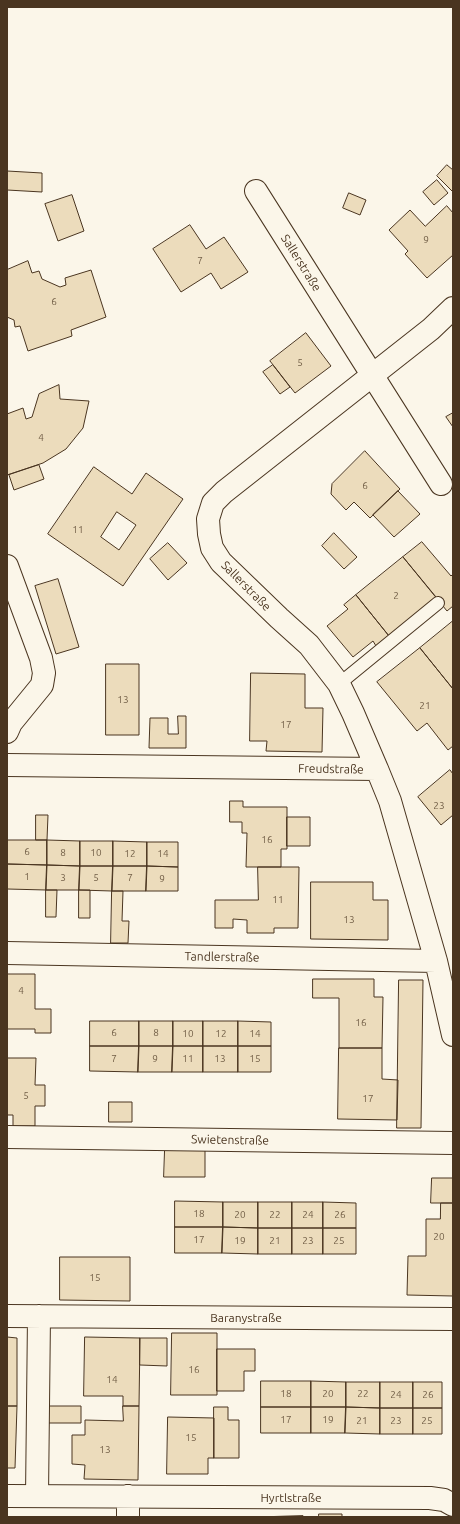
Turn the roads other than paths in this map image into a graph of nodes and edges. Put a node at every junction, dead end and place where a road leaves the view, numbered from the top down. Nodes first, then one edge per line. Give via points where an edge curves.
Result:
1 (256, 191) dead end
2 (453, 308) edge
3 (371, 375) junction
4 (441, 484) dead end
5 (7, 566) edge
6 (438, 603) dead end
7 (339, 684) junction
8 (7, 732) edge
9 (7, 765) edge
10 (377, 769) junction
11 (7, 953) edge
12 (436, 961) junction
13 (453, 1035) edge
14 (7, 1138) edge
15 (453, 1143) edge
16 (7, 1316) edge
17 (39, 1316) junction
18 (453, 1319) edge
19 (7, 1496) edge
20 (37, 1496) junction
21 (453, 1506) edge
22 (128, 1507) edge

1 - 3 street, Sallerstraße
2 - 3 street, Sallerstraße
3 - 4 street, Sallerstraße
3 - 7 street, Sallerstraße via 224,492 213,503 208,519 212,548 220,562 309,645
5 - 8 street via 41,658 44,673 42,685
6 - 7 lane
7 - 10 street, Sallerstraße
9 - 10 street, Freudstraße
10 - 12 street, Freudstraße via 390,801
11 - 12 street, Tandlerstraße
12 - 13 street, Freudstraße
14 - 15 street, Swietenstraße
16 - 17 street, Baranystraße
17 - 18 street, Baranystraße
17 - 20 street
19 - 20 street, Hyrtlstraße
20 - 22 street, Hyrtlstraße
21 - 22 street, Hyrtlstraße via 444,1500 430,1498

